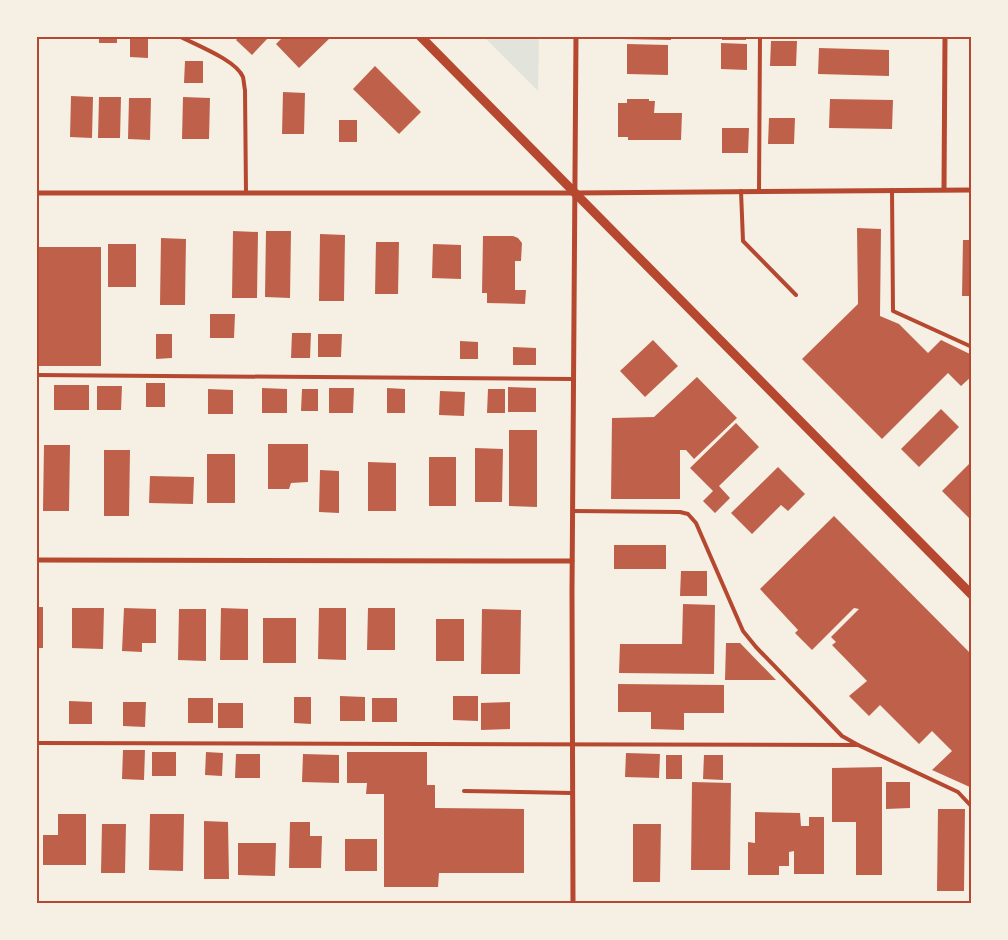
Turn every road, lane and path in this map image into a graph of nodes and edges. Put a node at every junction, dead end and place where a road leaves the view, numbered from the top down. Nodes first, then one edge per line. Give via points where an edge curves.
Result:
1 (179, 36) edge
2 (420, 36) edge
3 (576, 36) edge
4 (760, 36) edge
5 (945, 36) edge
6 (944, 189) junction
7 (759, 190) junction
8 (892, 190) junction
9 (972, 190) edge
10 (741, 191) junction
11 (36, 193) edge
12 (246, 193) junction
13 (575, 193) junction
14 (796, 296) dead end
15 (972, 347) edge
16 (36, 376) edge
17 (574, 379) junction
18 (573, 511) junction
19 (36, 560) edge
20 (572, 561) junction
21 (972, 596) edge
22 (36, 742) edge
23 (572, 744) junction
24 (858, 745) junction
25 (464, 791) dead end
26 (572, 793) junction
27 (972, 806) edge
28 (573, 904) edge

1 - 12 lane via 226,60 243,77
2 - 13 street
3 - 13 street
4 - 7 lane
5 - 6 street
6 - 8 street
6 - 9 street
7 - 8 street
7 - 10 street
8 - 15 lane via 893,311
10 - 13 street
10 - 14 lane via 742,241
11 - 12 street
12 - 13 street
13 - 17 street
13 - 21 street
16 - 17 lane
17 - 18 street
18 - 20 street
18 - 24 lane via 688,514 696,523 743,631 842,736
19 - 20 street
20 - 23 street
22 - 23 lane
23 - 24 lane
23 - 26 street
24 - 27 lane via 958,792
25 - 26 lane
26 - 28 street

